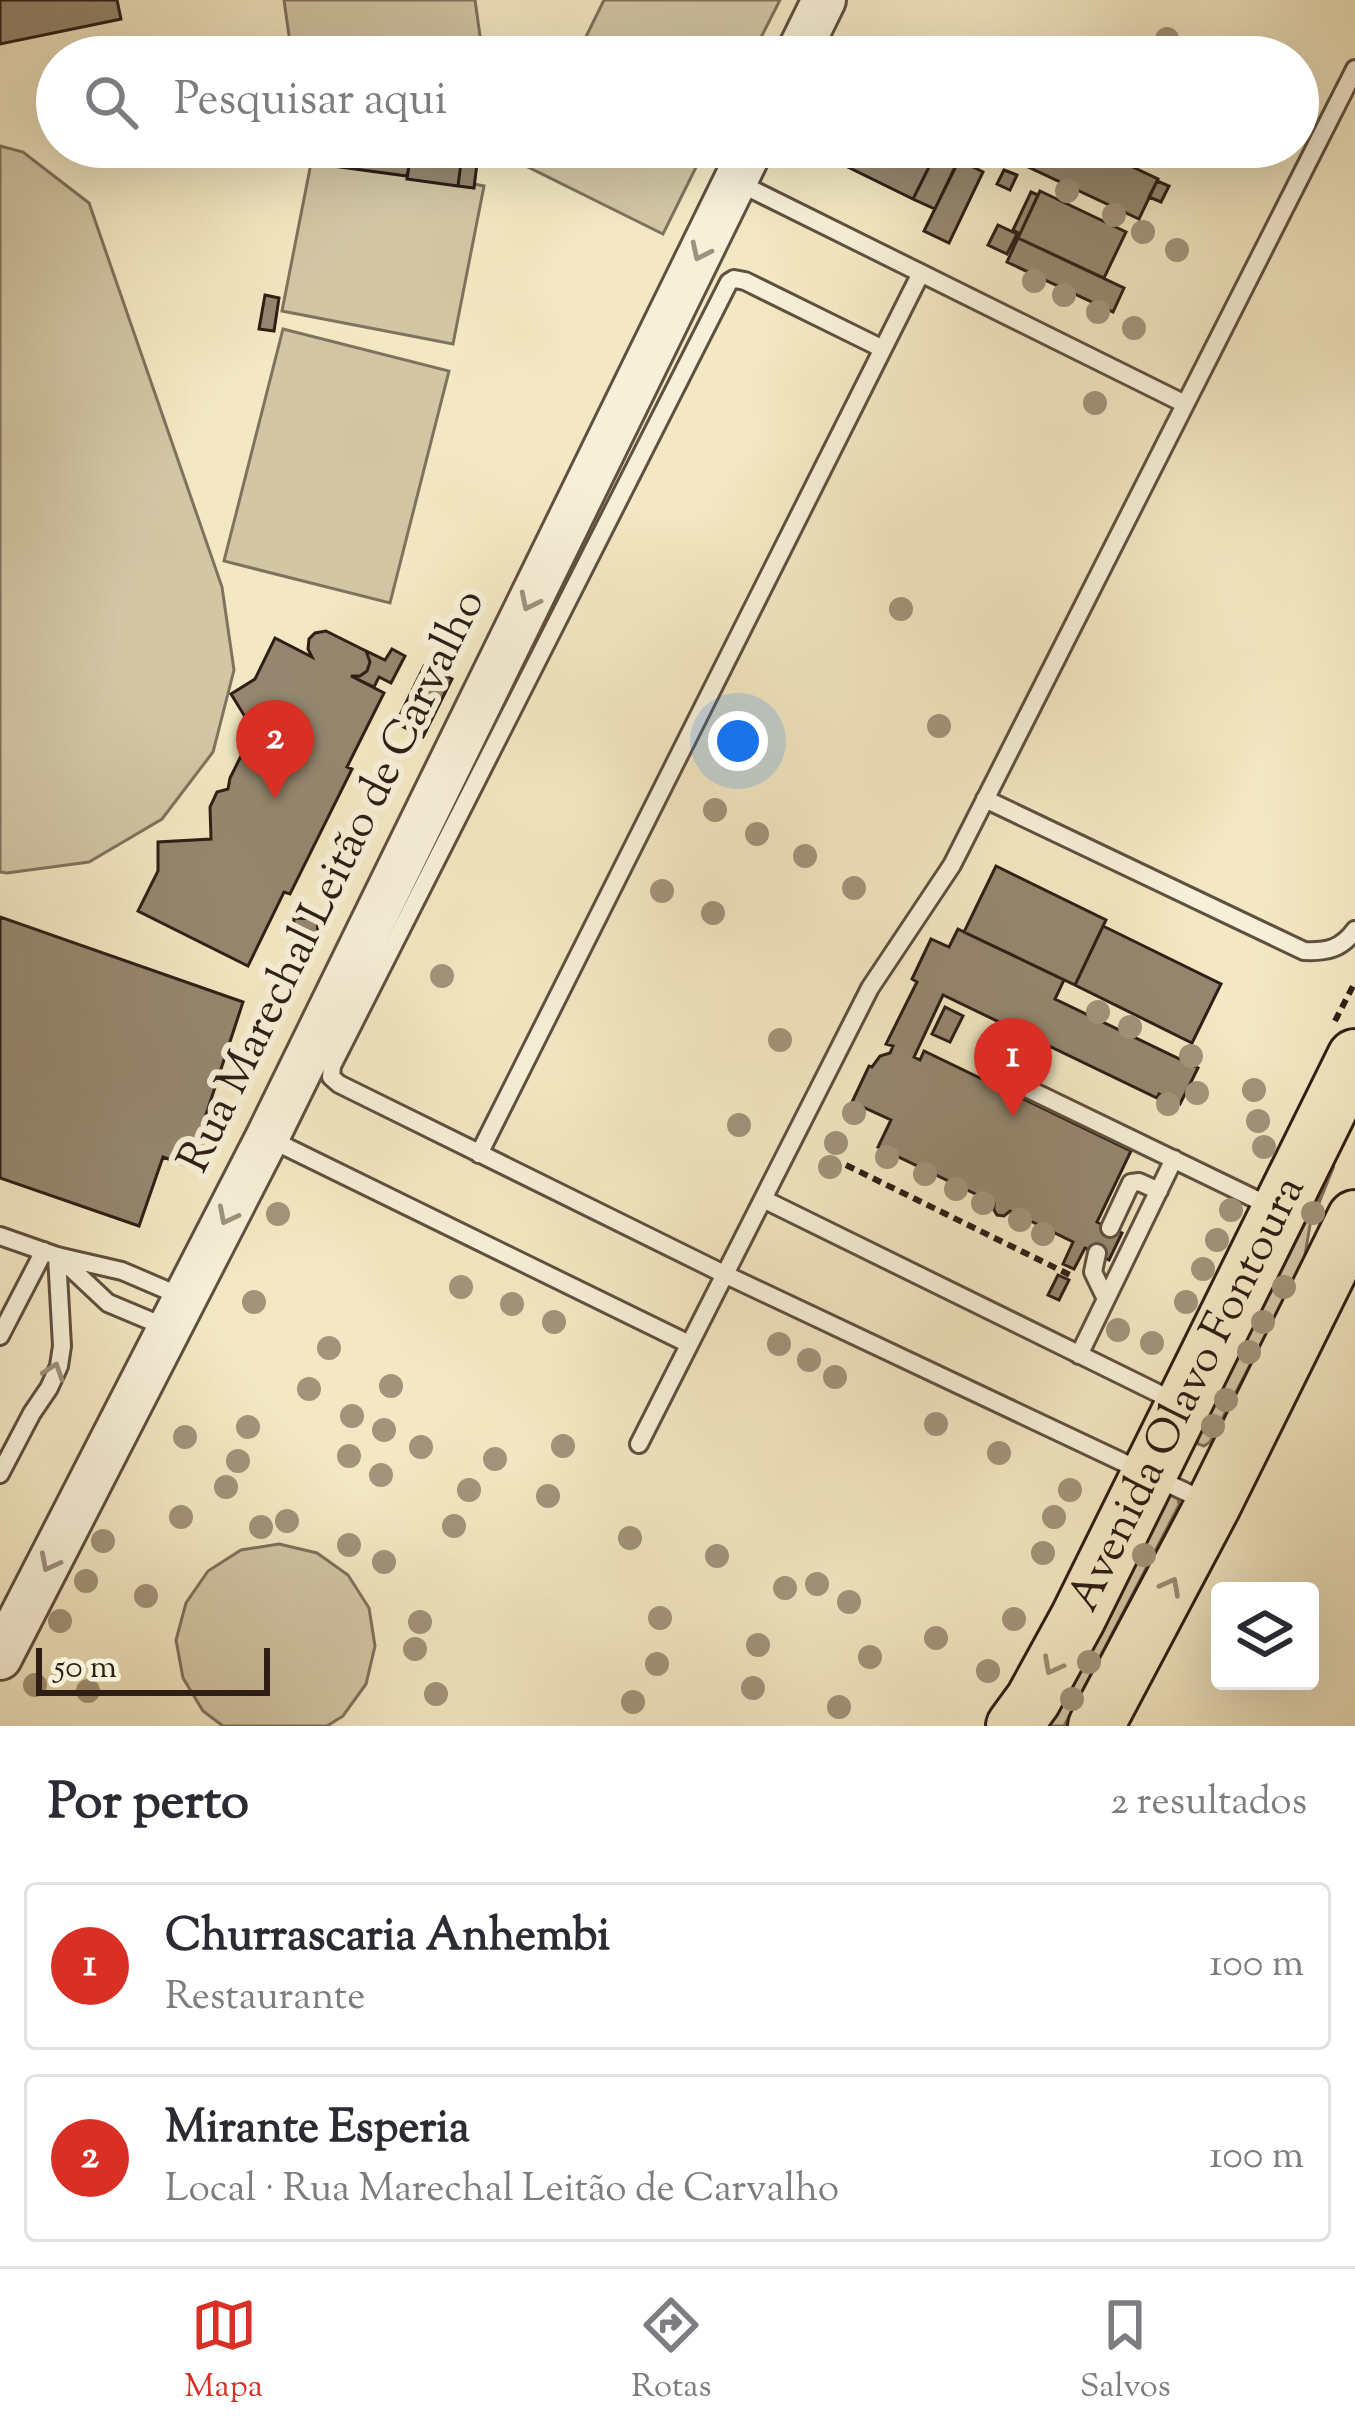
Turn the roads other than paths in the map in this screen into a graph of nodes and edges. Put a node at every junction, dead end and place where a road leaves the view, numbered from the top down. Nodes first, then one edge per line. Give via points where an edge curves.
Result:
1 (824, 0) edge
2 (806, 36) edge
3 (1355, 69) edge
4 (1319, 140) edge
5 (741, 168) edge
6 (750, 168) edge
7 (1305, 168) edge
8 (921, 273) junction
9 (883, 350) junction
10 (1185, 404) junction
11 (985, 799) junction
12 (1355, 930) edge
13 (995, 1073) dead end
14 (1352, 1073) edge
15 (267, 1138) junction
16 (479, 1154) junction
17 (1174, 1159) junction
18 (1331, 1161) edge
19 (1159, 1191) junction
20 (763, 1199) junction
21 (1280, 1211) junction
22 (1355, 1218) edge
23 (1110, 1228) dead end
24 (0, 1236) edge
25 (1097, 1253) dead end
26 (51, 1254) junction
27 (724, 1274) junction
28 (1103, 1294) junction
29 (178, 1314) junction
30 (0, 1336) edge
31 (689, 1344) junction
32 (1078, 1355) junction
33 (1184, 1406) junction
34 (640, 1444) dead end
35 (0, 1474) edge
36 (1149, 1476) junction
37 (1214, 1505) junction
38 (0, 1658) edge
39 (1014, 1726) edge
40 (1096, 1726) edge

1 - 2 street
3 - 4 lane
5 -> 15 street, Rua Marechal Leitão de Carvalho
6 - 8 lane
7 - 10 lane
8 - 9 lane
8 - 10 lane
9 - 16 lane
9 - 16 lane via 745,281 729,282 357,1016 332,1066 334,1081
10 - 11 lane
11 - 12 lane via 1304,951 1336,948
11 - 20 lane via 941,884 870,988
13 - 17 lane
14 - 18 main road, Avenida Olavo Fontoura
15 -> 29 street, Rua Marechal Leitão de Carvalho
15 - 31 lane
16 - 27 lane
17 - 19 lane
17 - 21 lane
18 - 21 main road, Avenida Olavo Fontoura
19 - 23 lane via 1133,1182
19 - 28 lane
20 - 27 lane
20 - 32 lane
21 - 33 main road, Avenida Olavo Fontoura
22 - 37 main road, Avenida Olavo Fontoura
24 - 26 lane
25 - 28 lane via 1093,1272
26 - 29 lane via 122,1271
26 - 29 lane via 108,1303
26 - 30 lane
35 -> 26 lane via 59,1366
27 - 31 lane
27 - 36 lane
28 - 32 lane
29 -> 38 street, Rua Marechal Leitão de Carvalho
31 - 34 lane
32 - 33 lane
33 - 36 main road, Avenida Olavo Fontoura
36 - 37 lane
36 -> 39 main road, Avenida Olavo Fontoura
40 -> 37 main road, Avenida Olavo Fontoura

